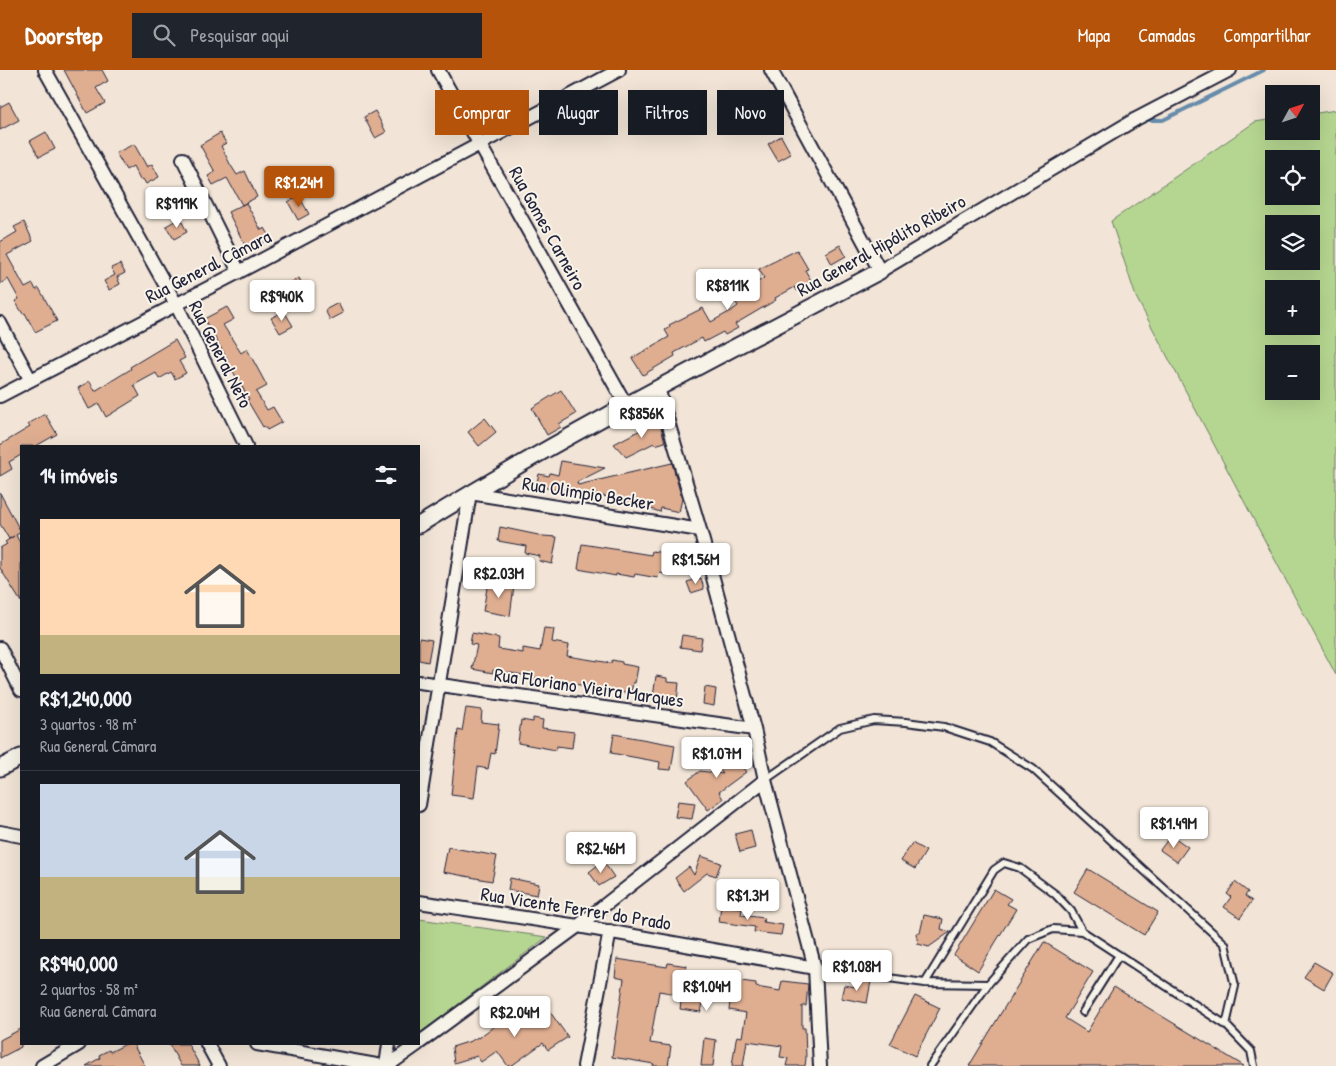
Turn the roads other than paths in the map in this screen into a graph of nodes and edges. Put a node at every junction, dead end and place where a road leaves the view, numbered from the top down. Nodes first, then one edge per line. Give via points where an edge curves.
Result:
1 (45, 70) edge
2 (438, 70) edge
3 (619, 70) edge
4 (771, 70) edge
5 (1230, 70) edge
6 (480, 144) junction
7 (183, 159) dead end
8 (880, 271) junction
9 (239, 272) junction
10 (176, 304) junction
11 (0, 323) edge
12 (30, 379) junction
13 (658, 388) junction
14 (0, 396) edge
15 (626, 405) junction
16 (246, 445) edge
17 (470, 493) junction
18 (420, 524) edge
19 (700, 530) junction
20 (0, 648) edge
21 (420, 682) edge
22 (438, 685) junction
23 (20, 688) edge
24 (754, 729) junction
25 (20, 758) edge
26 (0, 768) edge
27 (765, 780) junction
28 (420, 799) edge
29 (0, 832) edge
30 (20, 836) edge
31 (420, 902) edge
32 (578, 926) junction
33 (610, 931) junction
34 (1082, 931) junction
35 (1119, 955) junction
36 (815, 968) junction
37 (925, 983) junction
38 (988, 984) junction
39 (1083, 1012) dead end
40 (1226, 1025) junction
41 (420, 1042) edge
42 (77, 1045) edge
43 (207, 1045) edge
44 (263, 1045) edge
45 (389, 1045) edge
46 (415, 1045) edge
47 (42, 1066) edge
48 (219, 1066) edge
49 (382, 1066) edge
50 (387, 1066) edge
51 (584, 1066) edge
52 (820, 1066) edge
53 (930, 1066) edge
54 (1254, 1066) edge

1 - 10 street, Rua General Neto
2 - 6 street, Rua Gomes Carneiro
3 - 6 street, Rua General Câmara
4 - 8 street
5 - 8 street, Rua General Hipólito Ribeiro via 1136,119
6 - 9 street, Rua General Câmara
6 - 15 street, Rua Gomes Carneiro
7 - 9 street
8 - 13 street, Rua General Hipólito Ribeiro
9 - 10 street, Rua General Câmara
10 - 12 street, Rua General Câmara
10 - 16 street, Rua General Neto
11 - 12 street
12 - 14 street, Rua General Câmara
13 - 15 street, Rua General Hipólito Ribeiro
13 - 19 street
15 - 17 street, Rua General Hipólito Ribeiro
17 - 18 street, Rua General Hipólito Ribeiro
17 - 19 street, Rua Olimpio Becker
17 - 22 street
19 - 24 street
20 - 23 street
21 - 22 street, Rua Floriano Vieira Marques
22 - 24 street, Rua Floriano Vieira Marques
22 - 28 street
24 - 27 street
25 - 26 street
27 - 32 street
27 - 36 street
27 - 40 lane via 840,728 874,720 944,728 990,742 1033,769 1225,944 1235,986
29 - 30 street
31 - 32 street, Rua Vicente Ferrer do Prado
32 - 33 street, Rua Vicente Ferrer do Prado
32 - 41 street
33 - 36 street, Rua Vicente Ferrer do Prado
33 - 51 street
34 - 35 lane
34 - 37 lane via 1071,911 1055,894 1020,868 1004,863 994,870
34 - 38 lane via 1053,929 1028,939
35 - 39 lane
35 - 40 lane
36 - 37 lane
36 - 52 street
37 - 38 lane
38 - 53 lane
40 - 54 lane via 1251,1051
42 - 47 street
43 - 48 street
44 - 49 street
45 - 50 street
46 - 50 street

